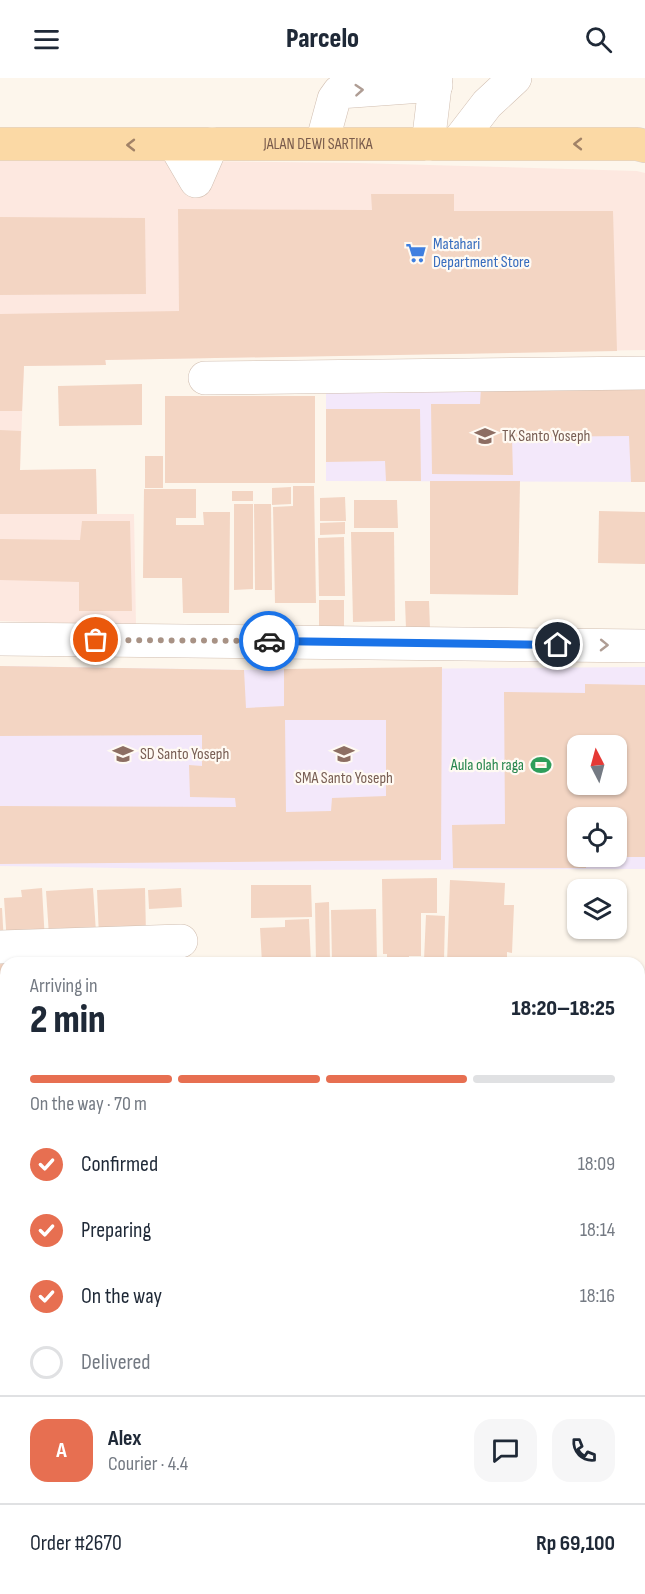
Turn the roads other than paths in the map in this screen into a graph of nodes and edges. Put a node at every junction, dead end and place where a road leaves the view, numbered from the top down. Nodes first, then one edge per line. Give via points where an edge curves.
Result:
1 (515, 78) edge
2 (436, 81) edge
3 (322, 143) junction
4 (642, 143) edge
5 (0, 144) edge
6 (212, 144) junction
7 (443, 144) junction
8 (175, 145) junction
9 (645, 373) edge
10 (205, 378) dead end
11 (0, 639) edge
12 (645, 646) edge
13 (181, 941) dead end
14 (0, 947) edge
15 (103, 953) edge

1 - 7 street
3 -> 2 street via 339,92
2 - 7 street
3 - 6 main road, JALAN DEWI SARTIKA
3 - 7 main road, JALAN DEWI SARTIKA
4 -> 7 main road, JALAN DEWI SARTIKA
8 -> 5 main road, JALAN DEWI SARTIKA
6 - 8 main road, JALAN DEWI SARTIKA
6 - 8 street via 196,187
9 - 10 street
11 -> 12 street
13 - 15 street
14 - 15 street

